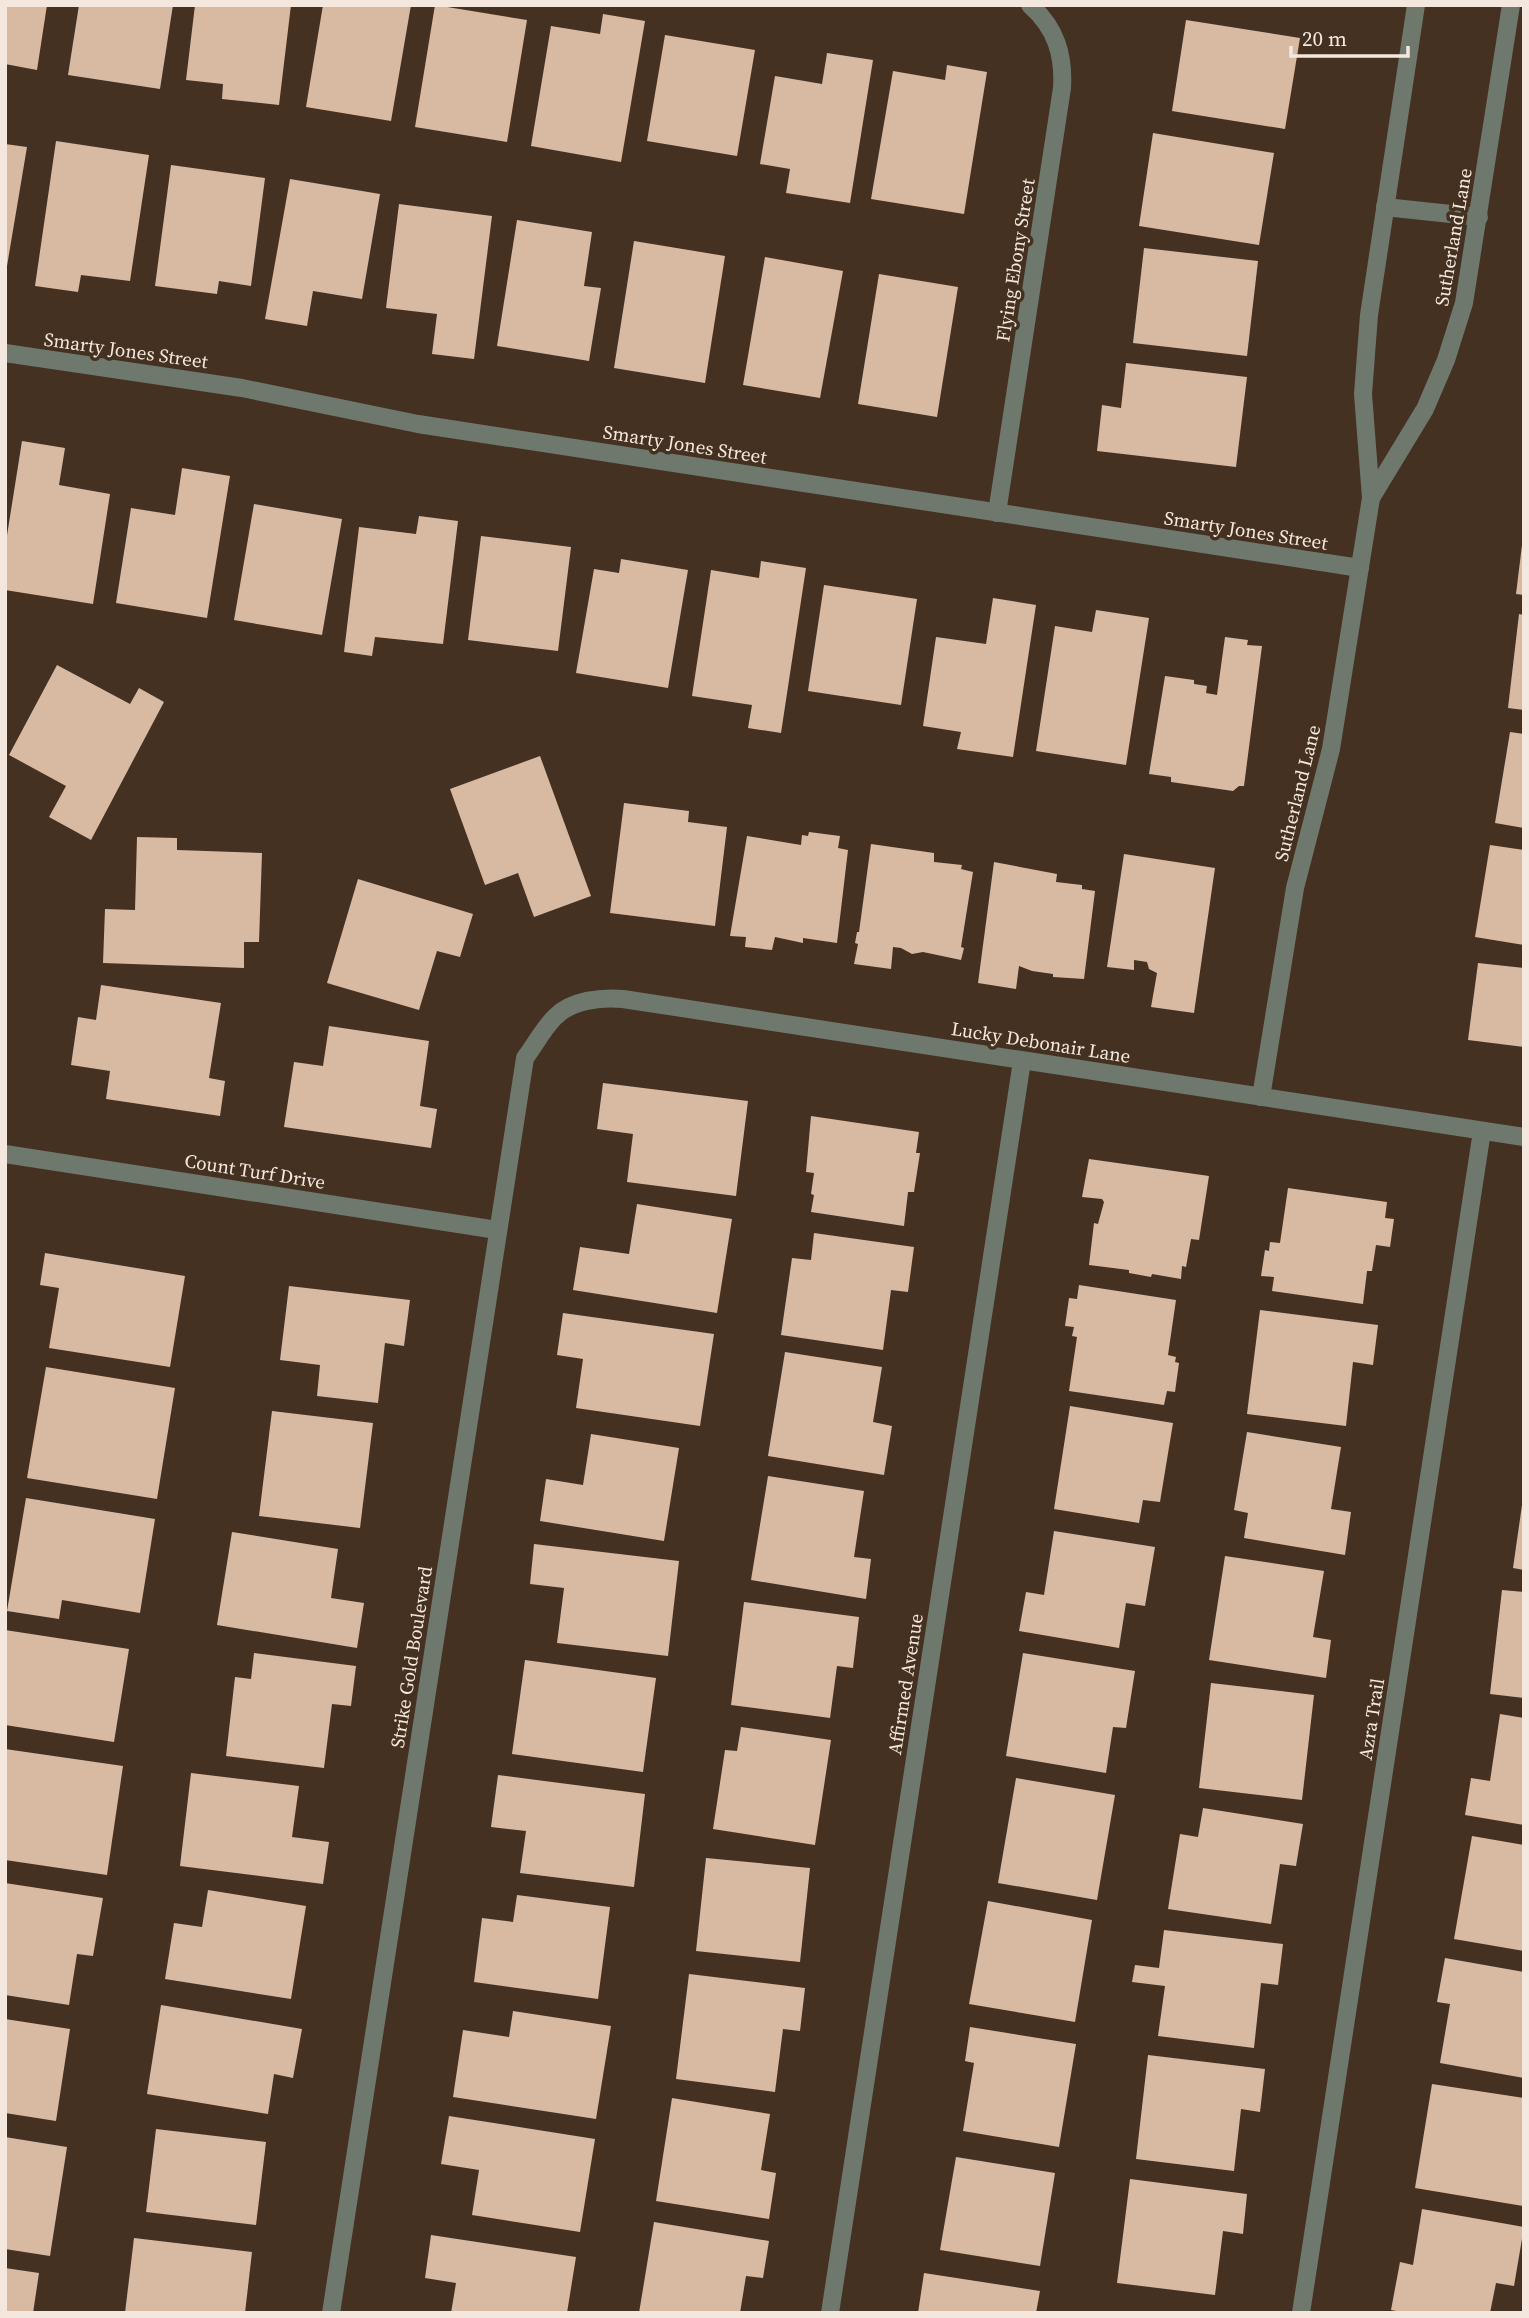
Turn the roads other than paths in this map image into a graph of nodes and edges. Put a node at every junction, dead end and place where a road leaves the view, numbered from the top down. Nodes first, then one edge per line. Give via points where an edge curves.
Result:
1 (1416, 5) edge
2 (1511, 5) edge
3 (1037, 12) edge
4 (1385, 206) junction
5 (1479, 218) junction
6 (5, 353) edge
7 (1371, 498) junction
8 (997, 513) junction
9 (1360, 568) junction
10 (555, 1017) joint
11 (1022, 1061) junction
12 (1261, 1097) junction
13 (1482, 1131) junction
14 (1524, 1137) edge
15 (5, 1154) edge
16 (498, 1230) junction
17 (331, 2313) edge
18 (830, 2313) edge
19 (1301, 2313) edge

1 - 4 street, Sutherland Lane
2 - 5 street, Sutherland Lane
3 - 8 street, Flying Ebony Street via 1059,46 1062,88
4 - 5 street
4 - 7 street, Sutherland Lane via 1363,394
5 - 7 street, Sutherland Lane via 1464,303 1446,360 1425,409
6 - 8 street, Smarty Jones Street via 242,388 418,424
7 - 9 street, Sutherland Lane
8 - 9 street, Smarty Jones Street
9 - 12 street, Sutherland Lane via 1331,749 1285,936
10 - 11 street, Lucky Debonair Lane via 574,1006 612,998
10 - 16 street, Strike Gold Boulevard via 525,1058
11 - 12 street, Lucky Debonair Lane
11 - 18 street, Affirmed Avenue
12 - 13 street, Lucky Debonair Lane
13 - 14 street, Lucky Debonair Lane
13 - 19 street, Azra Trail
15 - 16 street, Count Turf Drive
16 - 17 street, Strike Gold Boulevard

